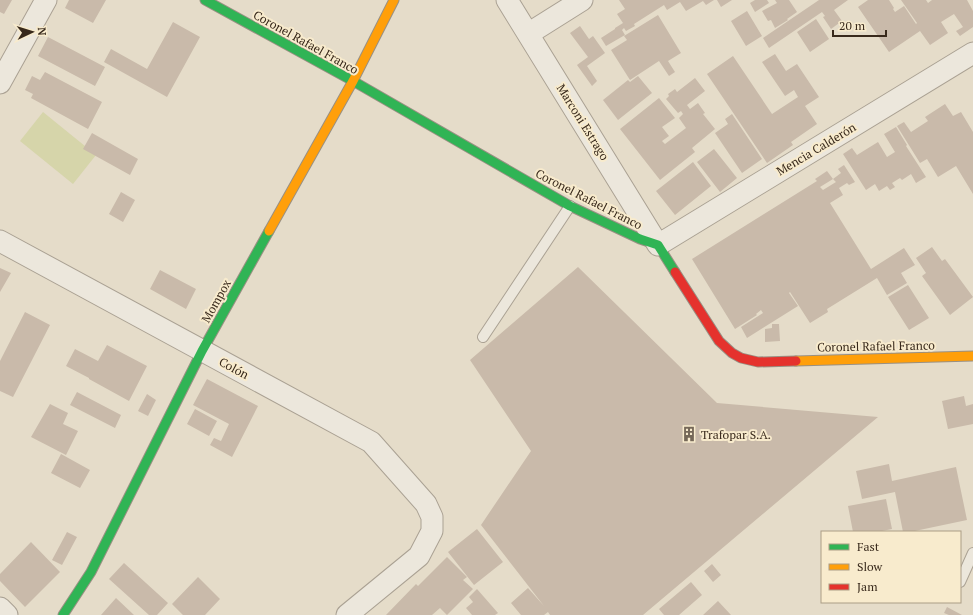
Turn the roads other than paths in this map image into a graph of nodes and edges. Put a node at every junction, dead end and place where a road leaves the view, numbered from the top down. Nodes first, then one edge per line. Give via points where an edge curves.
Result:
1 (46, 0) edge
2 (205, 0) edge
3 (394, 0) edge
4 (507, 0) edge
5 (582, 0) edge
6 (528, 34) junction
7 (973, 53) edge
8 (352, 81) junction
9 (0, 84) edge
10 (570, 206) junction
11 (0, 242) edge
12 (658, 245) junction
13 (483, 337) dead end
14 (202, 351) junction
15 (969, 353) edge
16 (973, 553) edge
17 (961, 580) edge
18 (0, 608) edge
19 (356, 612) edge
20 (7, 615) edge
21 (63, 615) edge

1 - 9 street
2 - 8 street, Coronel Rafael Franco
3 - 8 street, Mompox
4 - 6 street, Marconi Estrago
5 - 6 street
6 - 12 street, Marconi Estrago
7 - 12 street, Mencia Calderón
8 - 10 street, Coronel Rafael Franco
8 - 14 street, Mompox
10 - 12 street, Coronel Rafael Franco
10 - 13 lane
11 - 14 street, Colón
12 - 15 street, Coronel Rafael Franco via 719,341 728,351 742,358 758,362
14 - 19 street, Colón via 371,442 426,504 432,517 432,531 419,556
14 - 21 street, Mompox via 91,572
16 - 17 lane
18 - 20 street

